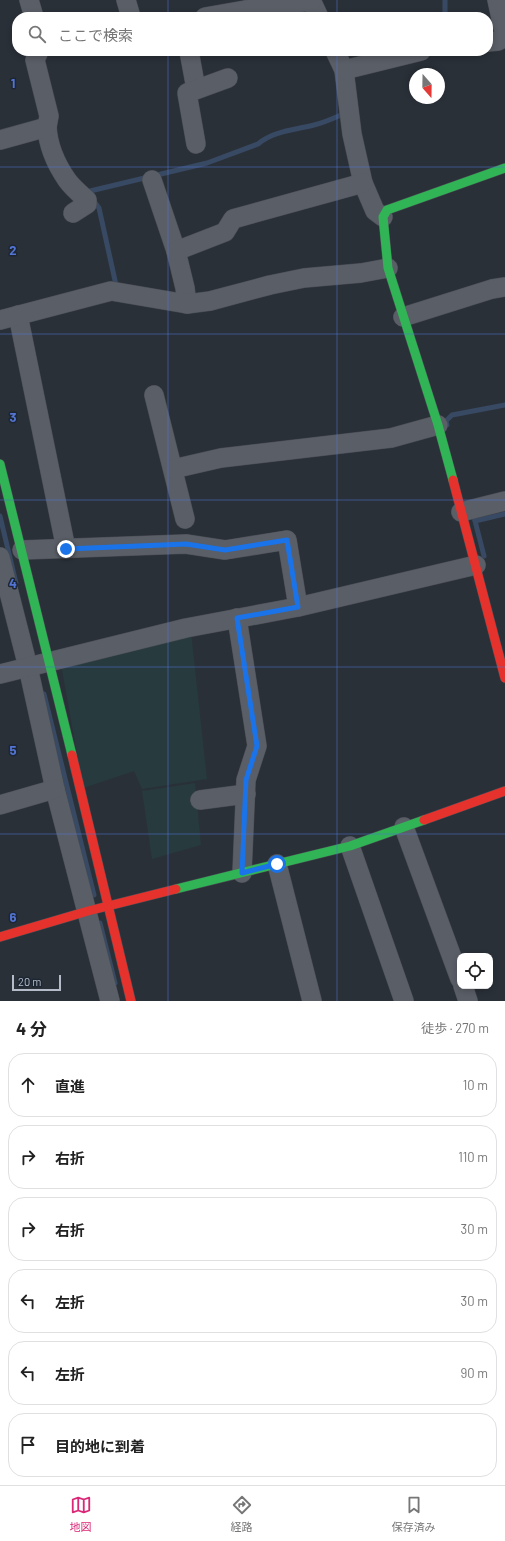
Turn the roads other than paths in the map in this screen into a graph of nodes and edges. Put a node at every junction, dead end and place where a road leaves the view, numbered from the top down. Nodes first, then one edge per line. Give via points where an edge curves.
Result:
1 (29, 0) edge
2 (126, 0) edge
3 (497, 0) edge
4 (314, 6) edge
5 (33, 12) edge
6 (130, 12) edge
7 (234, 12) edge
8 (505, 37) edge
9 (493, 42) edge
10 (37, 56) edge
11 (190, 56) edge
12 (337, 56) edge
13 (401, 56) edge
14 (344, 70) junction
15 (228, 78) dead end
16 (196, 89) junction
17 (47, 127) junction
18 (0, 140) edge
19 (196, 144) dead end
20 (505, 168) edge
21 (152, 180) dead end
22 (363, 183) junction
23 (72, 213) dead end
24 (383, 217) junction
25 (176, 251) junction
26 (388, 268) junction
27 (505, 287) edge
28 (186, 298) junction
29 (403, 317) junction
30 (9, 318) edge
31 (154, 395) dead end
32 (438, 425) junction
33 (0, 464) edge
34 (173, 469) junction
35 (505, 501) edge
36 (468, 510) junction
37 (185, 518) dead end
38 (66, 549) junction
39 (22, 550) junction
40 (0, 557) edge
41 (476, 565) junction
42 (298, 607) junction
43 (237, 618) junction
44 (50, 661) junction
45 (28, 667) junction
46 (0, 674) edge
47 (505, 678) edge
48 (55, 789) junction
49 (505, 791) edge
50 (246, 794) junction
51 (200, 800) dead end
52 (0, 805) edge
53 (404, 827) junction
54 (350, 846) junction
55 (277, 864) junction
56 (242, 873) junction
57 (108, 906) junction
58 (88, 911) junction
59 (0, 937) edge
60 (457, 970) edge
61 (464, 989) edge
62 (110, 1001) edge
63 (131, 1001) edge
64 (312, 1001) edge
65 (404, 1001) edge
66 (468, 1001) edge

1 - 5 street
2 - 6 street
3 - 8 street
4 - 7 street
8 - 9 street
10 - 17 street via 35,60 49,116
11 - 16 street
12 - 14 street
13 - 14 street
14 - 22 street via 352,134
15 - 16 street
16 - 19 street via 187,93
17 - 18 street
17 - 23 street via 48,140 67,181 86,200 87,204
20 - 24 street via 387,210
21 - 25 street
22 - 24 street via 375,210
22 - 25 street via 232,219 225,232
24 - 26 street
25 - 28 street
26 - 28 street via 304,278 210,301
26 - 29 street
27 - 29 street
28 - 30 street via 111,291
29 - 32 street
30 - 38 street
31 - 34 street
32 - 34 street via 391,438 221,458
32 - 36 street
33 - 39 street
34 - 37 street
35 - 36 street
36 - 41 street
38 - 39 street
38 - 42 street via 186,544 225,550 287,540
39 - 44 street
40 - 45 street
41 - 42 street
41 - 47 street
42 - 43 street
43 - 44 street
43 - 50 street via 257,746 246,780
44 - 45 street
44 - 57 street
45 - 46 street
45 - 48 street
48 - 52 street
48 - 58 street
49 - 53 street
50 - 51 street
50 - 56 street
53 - 54 street
53 - 60 street
54 - 55 street
54 - 65 street
55 - 56 street
55 - 64 street
56 - 57 street
57 - 58 street
57 - 63 street
58 - 59 street
58 - 62 street
61 - 66 street

